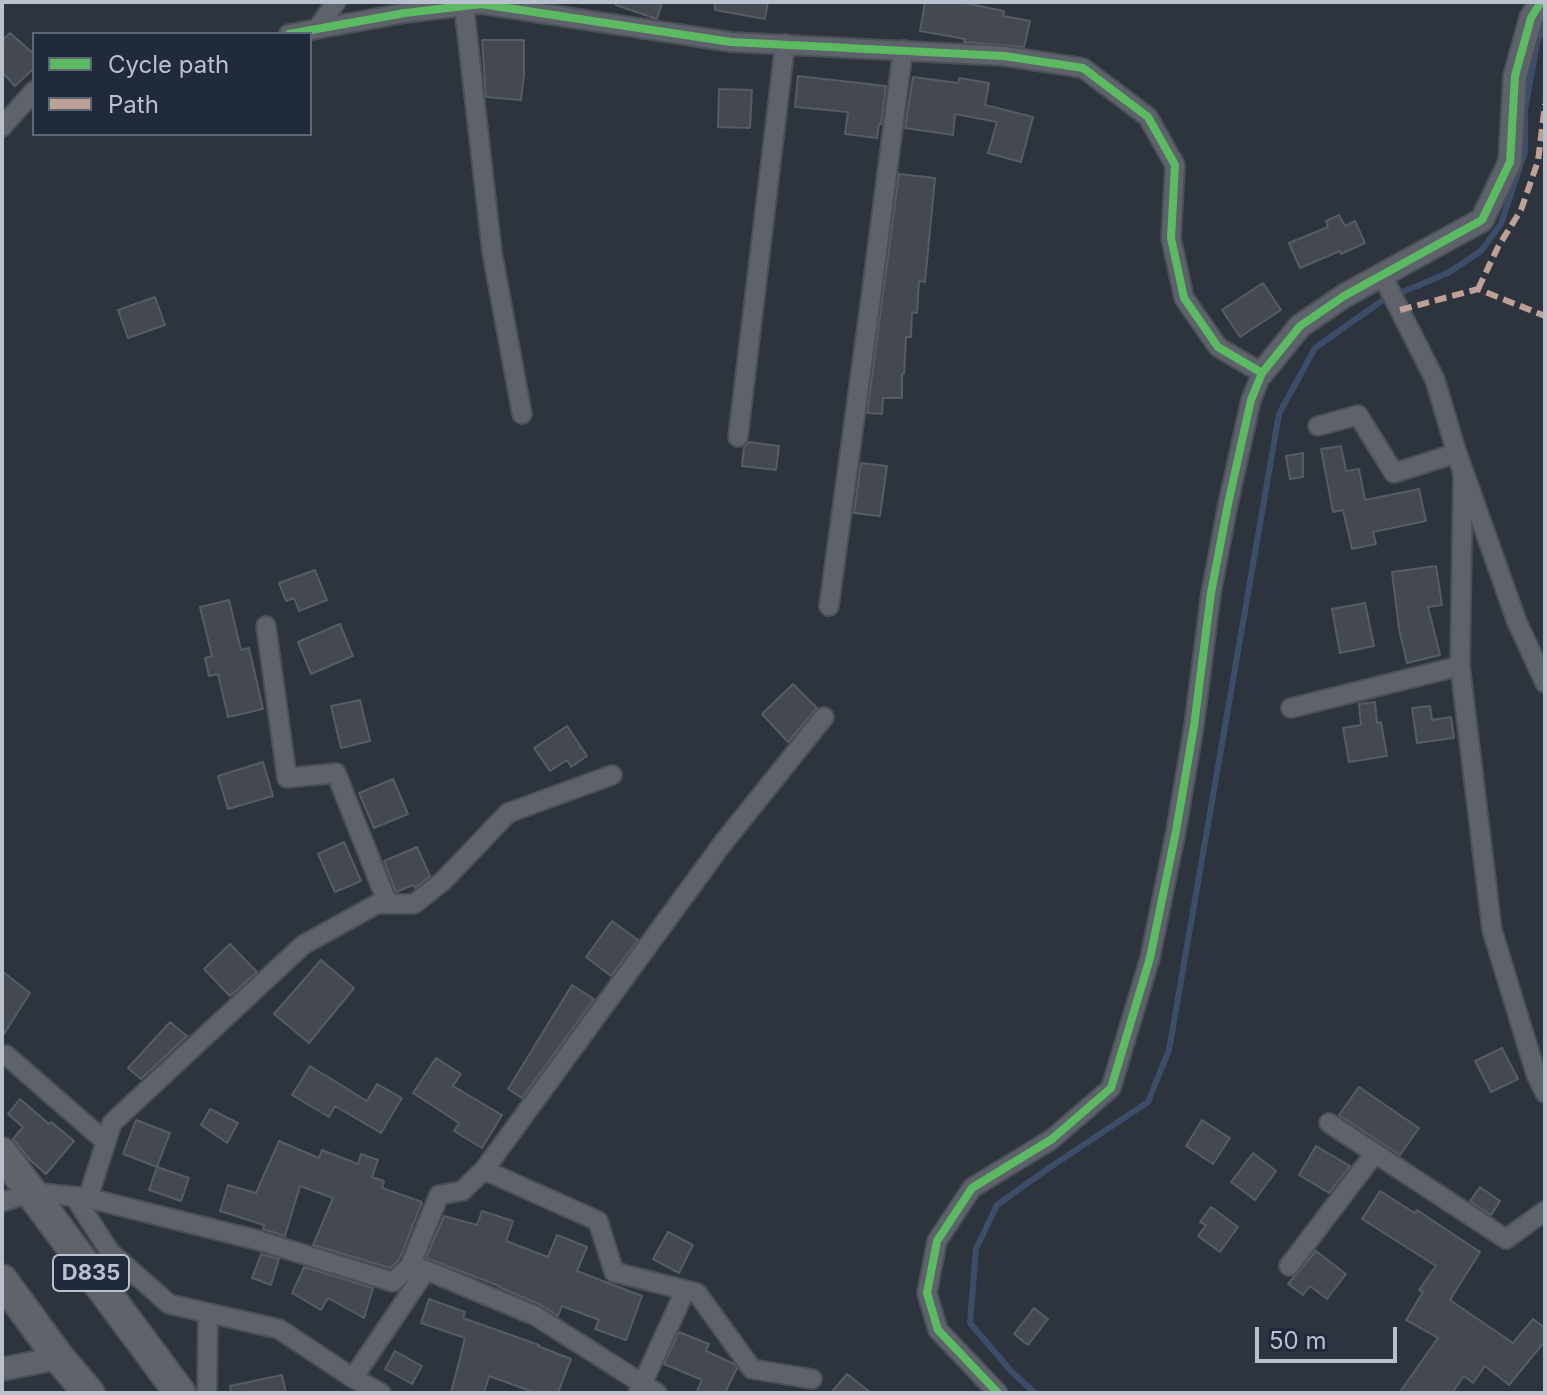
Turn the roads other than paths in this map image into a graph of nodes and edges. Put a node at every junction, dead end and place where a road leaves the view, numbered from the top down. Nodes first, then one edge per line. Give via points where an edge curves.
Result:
1 (336, 2) edge
2 (1541, 2) edge
3 (464, 6) junction
4 (317, 29) junction
5 (300, 32) edge
6 (785, 44) junction
7 (903, 50) junction
8 (32, 93) edge
9 (2, 127) edge
10 (1382, 275) junction
11 (1262, 373) junction
12 (522, 414) dead end
13 (1318, 426) dead end
14 (738, 437) dead end
15 (1457, 453) junction
16 (829, 606) dead end
17 (266, 626) dead end
18 (1460, 666) junction
19 (1545, 683) edge
20 (1291, 708) dead end
21 (824, 717) dead end
22 (612, 775) dead end
23 (388, 904) junction
24 (6, 1055) dead end
25 (1540, 1068) edge
26 (1545, 1093) edge
27 (1329, 1123) dead end
28 (106, 1142) junction
29 (2, 1153) edge
30 (1375, 1153) junction
31 (484, 1170) junction
32 (32, 1192) junction
33 (81, 1197) junction
34 (2, 1202) edge
35 (1545, 1211) edge
36 (1289, 1266) dead end
37 (418, 1268) junction
38 (2, 1280) edge
39 (685, 1291) junction
40 (208, 1313) junction
41 (59, 1358) junction
42 (2, 1369) edge
43 (353, 1378) junction
44 (812, 1379) dead end
45 (645, 1390) edge
46 (89, 1393) edge
47 (180, 1393) edge
48 (207, 1393) edge
49 (381, 1393) edge
50 (998, 1393) edge

1 - 4 street
2 - 10 street via 1531,18 1515,76 1510,162 1482,220
3 - 4 street
3 - 6 street via 481,4 731,42
3 - 12 street via 492,252
4 - 5 street
6 - 7 street
6 - 14 street
7 - 11 street via 1004,56 1083,68 1148,117 1175,165 1171,238 1184,298 1218,347
7 - 16 street
8 - 9 street
10 - 11 street via 1300,326
10 - 15 street via 1435,380
11 - 50 street via 1228,504 1176,831 1150,958 1111,1088 1052,1139 972,1188 937,1241 927,1293 938,1330
13 - 15 street via 1358,415 1394,473
15 - 18 street via 1463,474
15 - 19 street via 1517,622
17 - 23 street via 287,778 336,773
18 - 20 street
18 - 25 street via 1492,930
21 - 31 street via 723,843
22 - 23 street via 508,813 414,904
23 - 28 street via 377,904 303,945 112,1123
24 - 28 street
25 - 26 street
27 - 30 street
28 - 33 street
29 - 32 highway, D835
30 - 35 street via 1506,1239
30 - 36 street
31 - 37 street via 462,1191 439,1195
31 - 39 street via 598,1221 614,1272
32 - 33 street
32 - 34 street
32 - 47 highway, D835
33 - 37 street via 257,1240 393,1282
33 - 40 street via 110,1252 169,1304
37 - 43 street
37 - 45 street via 536,1316
38 - 41 highway, D835
39 - 44 street via 697,1293 752,1369
39 - 45 street
40 - 43 street via 279,1329
40 - 48 street
41 - 42 street
41 - 46 highway, D835
43 - 49 street

